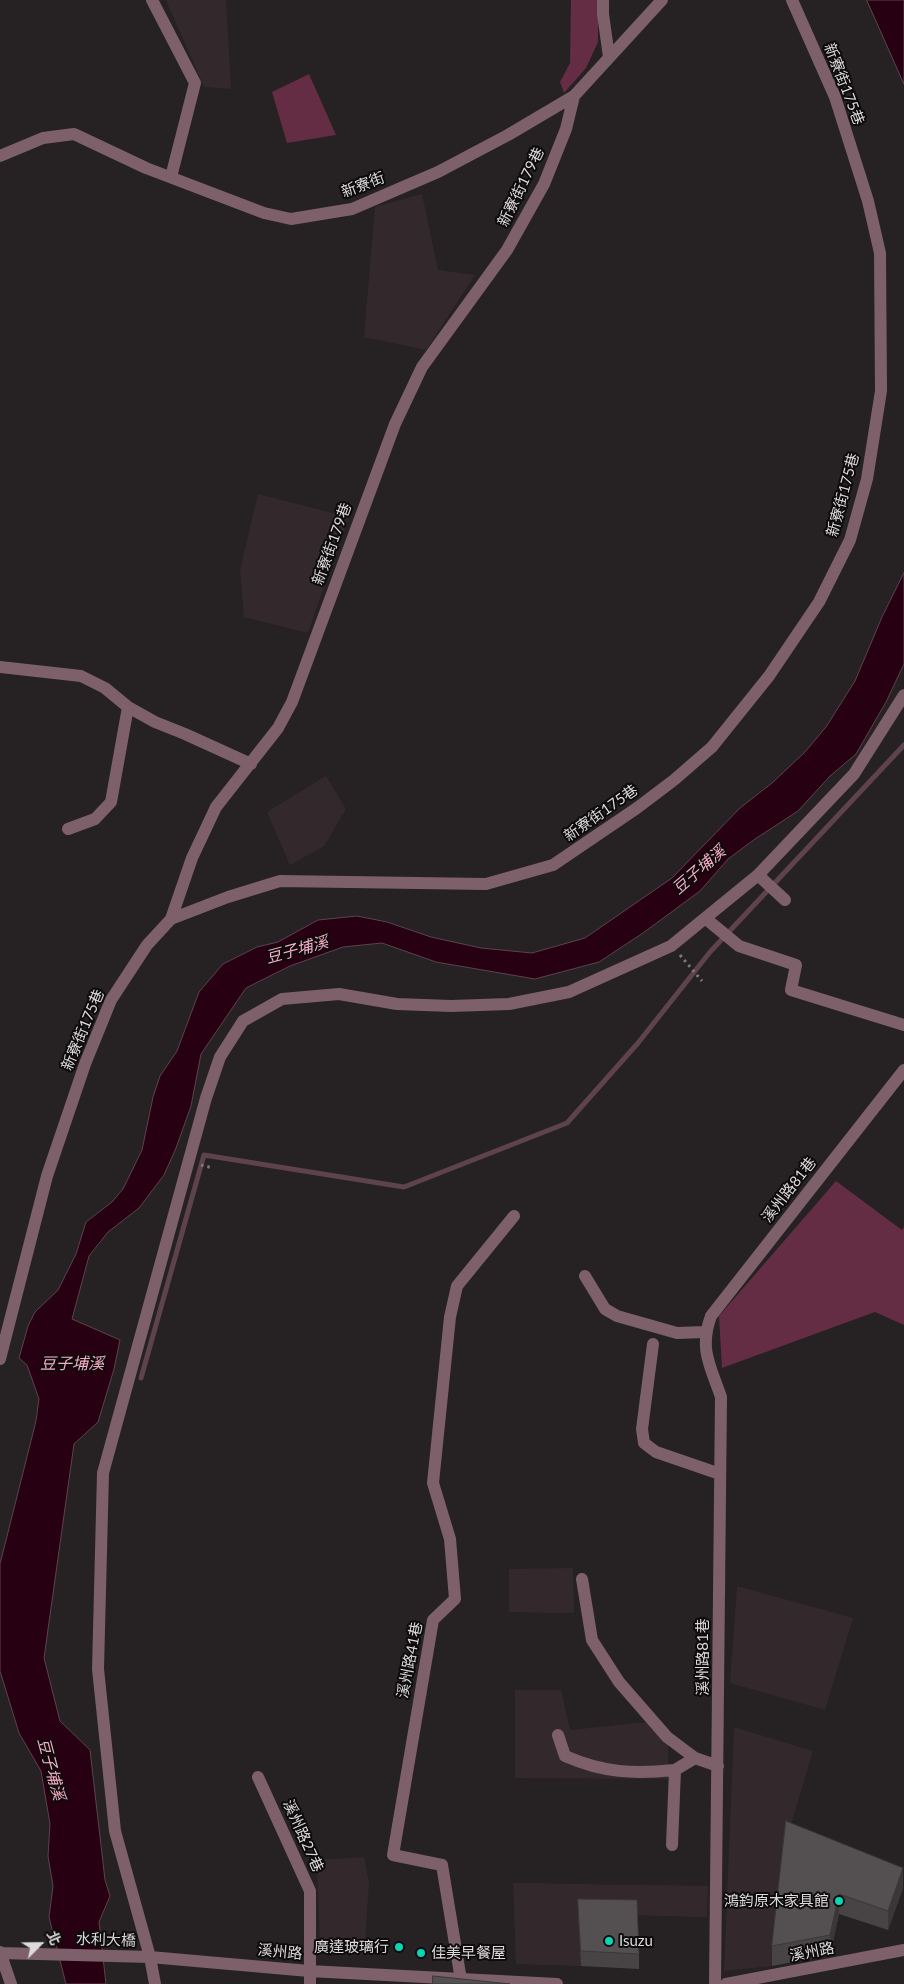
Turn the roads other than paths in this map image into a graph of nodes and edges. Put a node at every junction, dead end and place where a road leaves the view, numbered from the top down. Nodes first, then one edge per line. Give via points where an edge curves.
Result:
1 (152, 0) edge
2 (603, 0) edge
3 (662, 0) edge
4 (792, 0) edge
5 (608, 58) junction
6 (574, 96) junction
7 (0, 156) edge
8 (170, 177) junction
9 (0, 666) edge
10 (904, 695) edge
11 (128, 707) junction
12 (251, 764) junction
13 (68, 829) dead end
14 (705, 918) junction
15 (171, 919) junction
16 (904, 1025) edge
17 (904, 1070) edge
18 (514, 1216) dead end
19 (585, 1276) dead end
20 (705, 1332) junction
21 (654, 1344) dead end
22 (0, 1359) edge
23 (720, 1474) junction
24 (582, 1579) dead end
25 (558, 1735) dead end
26 (694, 1758) junction
27 (718, 1766) junction
28 (675, 1770) junction
29 (258, 1777) dead end
30 (672, 1845) dead end
31 (904, 1950) edge
32 (0, 1953) edge
33 (150, 1957) junction
34 (309, 1978) edge
35 (461, 1980) junction
36 (761, 1981) edge
37 (11, 1984) edge
38 (155, 1984) edge
39 (557, 1984) edge
40 (715, 1984) edge
41 (726, 1984) edge

1 - 8 street via 195,83
2 - 5 street
3 - 5 street, 新寮街
4 - 15 street, 新寮街175巷 via 835,97 868,201 880,253 881,391 867,479 850,540 819,602 769,676 712,747 637,808 552,866 486,884 280,881
5 - 6 street, 新寮街
6 - 8 street, 新寮街 via 438,172 352,209 291,219 264,214
6 - 12 street, 新寮街179巷 via 566,129 544,184 507,250 422,368 395,424 292,702 278,728
7 - 8 street, 新寮街 via 44,138 74,134
9 - 11 street via 81,676 105,688
10 - 14 street via 854,774 771,887
11 - 12 street
11 - 13 street via 111,802 95,819
12 - 15 street, 新寮街179巷 via 216,807 192,858
14 - 16 street via 739,946 796,965 791,990
14 - 33 street via 671,946 569,992 508,1004 397,1004 339,994 282,999 243,1021 220,1057 103,1473 98,1669 115,1831
15 - 22 street, 新寮街175巷 via 147,945 111,1000 85,1064 48,1176
17 - 20 street, 溪州路81巷 via 711,1316
18 - 35 street, 溪州路41巷 via 457,1286 450,1317 433,1484 450,1539 455,1599 433,1620 393,1854 442,1865
19 - 20 street via 606,1309 617,1316 676,1333
20 - 23 street, 溪州路81巷 via 705,1350 721,1397
21 - 23 street via 642,1430 644,1443 656,1452
23 - 27 street, 溪州路81巷
24 - 26 street via 592,1640 618,1682 667,1737
25 - 28 street via 565,1756 585,1764 643,1773
26 - 27 street
26 - 28 street
27 - 40 street, 溪州路81巷
28 - 30 street
29 - 34 street, 溪州路27巷 via 310,1891
31 - 36 street, 溪州路
32 - 33 street, 水利大橋
32 - 37 street
33 - 34 street, 溪州路
33 - 38 street
34 - 35 street, 溪州路
35 - 39 street, 溪州路
36 - 41 street, 溪州路

